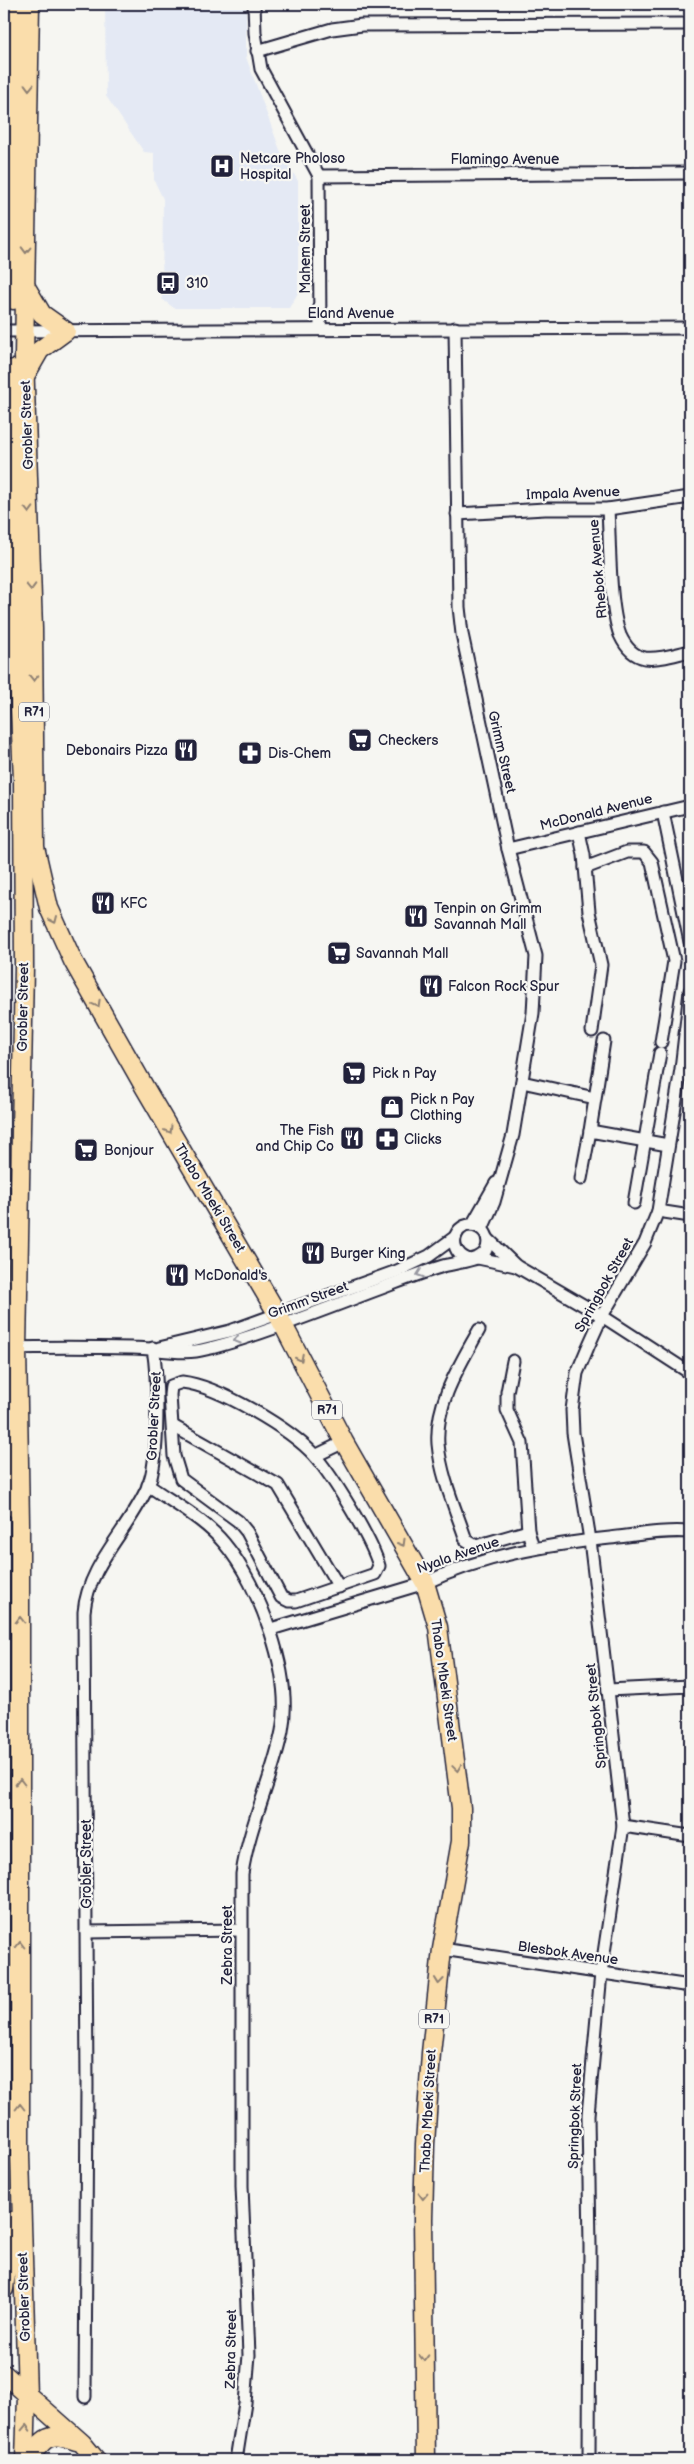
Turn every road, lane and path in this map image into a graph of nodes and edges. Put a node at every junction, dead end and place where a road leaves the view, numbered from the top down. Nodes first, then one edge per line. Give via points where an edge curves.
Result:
1 (15, 4) edge
2 (30, 4) edge
3 (254, 4) edge
4 (690, 24) edge
5 (257, 51) junction
6 (690, 173) edge
7 (319, 176) junction
8 (14, 295) edge
9 (320, 328) junction
10 (455, 328) junction
11 (690, 328) edge
12 (13, 331) edge
13 (66, 331) junction
14 (4, 360) edge
15 (19, 377) junction
16 (690, 497) edge
17 (608, 510) junction
18 (457, 514) junction
19 (690, 651) edge
20 (23, 763) junction
21 (690, 806) edge
22 (663, 812) junction
23 (580, 832) junction
24 (35, 847) junction
25 (508, 849) junction
26 (585, 868) junction
27 (690, 942) edge
28 (24, 967) junction
29 (690, 991) edge
30 (592, 1031) dead end
31 (604, 1041) dead end
32 (686, 1070) edge
33 (522, 1082) junction
34 (595, 1098) junction
35 (590, 1131) junction
36 (644, 1141) junction
37 (668, 1145) junction
38 (581, 1179) dead end
39 (634, 1203) dead end
40 (658, 1211) junction
41 (690, 1216) edge
42 (481, 1231) junction
43 (455, 1237) junction
44 (472, 1259) junction
45 (516, 1266) junction
46 (602, 1316) junction
47 (281, 1320) junction
48 (479, 1330) dead end
49 (10, 1348) edge
50 (155, 1349) junction
51 (513, 1361) dead end
52 (690, 1373) edge
53 (173, 1426) junction
54 (4, 1434) edge
55 (344, 1442) junction
56 (315, 1456) junction
57 (148, 1485) junction
58 (20, 1523) junction
59 (528, 1531) junction
60 (690, 1532) edge
61 (590, 1540) junction
62 (533, 1548) junction
63 (425, 1583) junction
64 (339, 1587) junction
65 (270, 1629) junction
66 (690, 1686) edge
67 (608, 1690) junction
68 (623, 1826) junction
69 (690, 1836) edge
70 (241, 1930) junction
71 (86, 1932) junction
72 (442, 1949) junction
73 (601, 1973) junction
74 (690, 1986) edge
75 (20, 2156) junction
76 (4, 2289) edge
77 (4, 2374) edge
78 (27, 2395) junction
79 (85, 2397) dead end
80 (82, 2443) junction
81 (27, 2460) edge
82 (96, 2460) edge
83 (236, 2460) edge
84 (426, 2460) edge
85 (589, 2460) edge

1 - 8 main road, Grobler Street / R71
2 -> 8 main road, Grobler Street / R71
3 - 5 street, Mahem Street
4 - 5 street via 362,25 332,29
5 - 7 street, Mahem Street via 261,68
6 - 7 street, Flamingo Avenue
7 - 9 street, Mahem Street
8 - 12 main road, Grobler Street / R71
8 - 13 main road
9 - 10 street, Eland Avenue
9 - 13 street, Eland Avenue
10 - 11 street, Eland Avenue
10 - 18 street, Grimm Street
12 - 13 street, Eland Avenue
12 - 15 main road, Grobler Street / R71
13 - 15 main road via 40,350
14 - 15 main road
15 - 20 main road, Grobler Street / R71 via 13,546
15 -> 24 main road, Grobler Street / R71 via 33,629
16 - 17 street, Impala Avenue
17 - 18 street, Impala Avenue via 545,509
17 - 19 street, Rhebok Avenue via 615,607 621,636 631,650 645,658
18 - 25 street, Grimm Street via 462,634
20 - 24 main road via 30,786
20 - 28 main road, Grobler Street / R71
21 - 22 street, McDonald Avenue
22 - 23 street, McDonald Avenue
22 - 27 street
23 - 25 street, McDonald Avenue
23 - 26 street
24 - 28 main road
24 -> 47 main road, Thabo Mbeki Street / R71 via 49,908 73,962
25 - 33 street, Grimm Street via 536,956 533,1013
26 - 30 street via 589,912 601,965
26 - 36 street via 627,852 644,852 652,862 674,960
28 - 49 main road, Grobler Street / R71
29 - 32 street, Springbok Street
31 - 34 street
32 - 37 street, Springbok Street
33 - 34 street
33 - 42 street, Grimm Street via 513,1135 494,1202
34 - 35 street
35 - 36 street
35 - 38 street
36 - 37 street
36 - 39 street
37 - 40 street, Springbok Street
40 - 41 street
40 - 46 street, Springbok Street via 645,1243
42 - 43 street via 462,1228
42 - 44 street via 486,1250
42 - 45 street
43 - 44 street via 457,1253
43 - 47 street, Grimm Street via 428,1256 397,1271
44 - 45 street
44 -> 47 street, Grimm Street
45 - 46 street
46 - 52 street
46 - 61 street, Springbok Street via 577,1373 572,1410 578,1472
47 - 50 street, Grimm Street
47 -> 55 main road, Thabo Mbeki Street / R71
48 - 59 street via 453,1378 442,1409 438,1443 440,1462 470,1544 476,1546
49 - 50 street, Grimm Street
49 - 58 main road, Grobler Street / R71
50 - 57 street, Grobler Street via 156,1432
51 - 59 street via 506,1392 507,1410 522,1443
53 - 56 street via 171,1386 193,1383 260,1415
53 - 64 street via 278,1485
53 - 64 street via 174,1456 181,1479 238,1521 281,1597 292,1602
54 - 58 main road via 8,1486
55 - 56 street
55 -> 63 main road, Thabo Mbeki Street / R71
56 - 64 street via 348,1505 379,1566 370,1577
57 - 65 street, Zebra Street via 209,1528 223,1542 245,1576
57 - 71 street, Grobler Street via 95,1572 85,1597
75 -> 58 main road, Grobler Street / R71
59 - 62 street
60 - 61 street, Nyala Avenue via 669,1531
61 - 62 street, Nyala Avenue
61 - 67 street, Springbok Street
62 - 63 street, Nyala Avenue via 495,1556
63 - 65 street, Nyala Avenue
63 -> 72 main road, Thabo Mbeki Street / R71 via 438,1627 461,1808 461,1841
65 - 70 street, Zebra Street via 282,1684 284,1716 279,1744 245,1853
66 - 67 street
67 - 68 street, Springbok Street
68 - 69 street
68 - 73 street, Springbok Street
70 - 71 street
70 - 83 street, Zebra Street via 242,2186 249,2355
71 - 79 street, Grobler Street
72 - 73 street, Blesbok Avenue
72 -> 84 main road, Thabo Mbeki Street / R71 via 425,2144
73 - 74 street, Blesbok Avenue
73 - 85 street, Springbok Street via 588,2115
75 - 76 main road via 12,2190 12,2233
75 - 78 main road, Grobler Street / R71
77 - 78 main road
78 - 80 main road
81 -> 78 main road, Grobler Street / R71
80 - 81 main road via 57,2436 47,2437
80 - 82 main road

